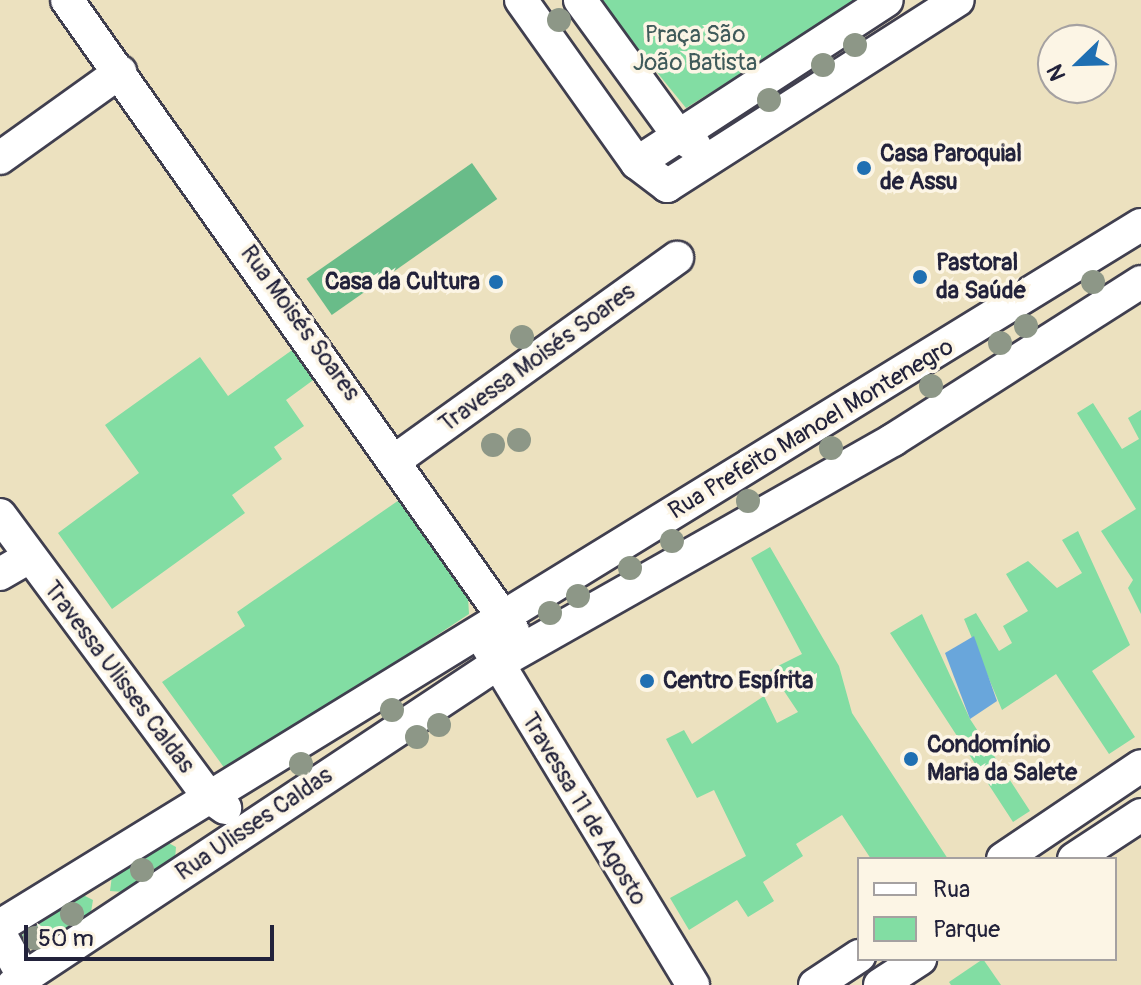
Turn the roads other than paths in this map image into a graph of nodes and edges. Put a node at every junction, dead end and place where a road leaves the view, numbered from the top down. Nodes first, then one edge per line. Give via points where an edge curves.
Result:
1 (67, 0) edge
2 (521, 0) edge
3 (580, 0) edge
4 (887, 0) edge
5 (958, 0) edge
6 (120, 72) junction
7 (678, 135) junction
8 (737, 146) junction
9 (0, 158) edge
10 (637, 163) junction
11 (1141, 225) edge
12 (677, 258) dead end
13 (1141, 282) edge
14 (868, 395) junction
15 (893, 440) junction
16 (397, 459) junction
17 (0, 515) edge
18 (30, 557) junction
19 (0, 574) edge
20 (489, 625) junction
21 (531, 646) junction
22 (497, 664) junction
23 (1141, 766) edge
24 (208, 796) junction
25 (1141, 815) edge
26 (250, 826) junction
27 (1006, 857) edge
28 (1077, 857) edge
29 (0, 926) edge
30 (0, 934) edge
31 (857, 957) edge
32 (917, 961) edge
33 (18, 981) edge
34 (693, 985) edge
35 (815, 985) edge
36 (880, 985) edge

1 - 6 street, Rua Moisés Soares
2 - 10 street
3 - 7 street
4 - 7 street
5 - 8 street
6 - 9 street
6 - 16 street, Rua Moisés Soares
7 - 8 street via 708,150
7 - 10 street
8 - 10 street via 667,186
11 - 14 street, Rua Prefeito Manoel Montenegro
12 - 16 street, Travessa Moisés Soares
13 - 15 street, Rua Prefeito Manoel Montenegro
14 - 15 street
14 - 20 street, Rua Prefeito Manoel Montenegro
15 - 21 street, Rua Prefeito Manoel Montenegro
16 - 20 street, Rua Moisés Soares
17 - 18 street, Travessa Ulisses Caldas
18 - 19 street
18 - 24 street, Travessa Ulisses Caldas
20 - 21 street, Rua Moisés Soares
20 - 22 street, Travessa 11 de Agosto
20 - 24 street, Rua Ulisses Caldas
21 - 22 street, Rua Prefeito Manoel Montenegro
22 - 26 street, Rua Ulisses Caldas
22 - 34 street, Travessa 11 de Agosto
23 - 27 street
24 - 26 street, Travessa Ulisses Caldas
24 - 29 street, Rua Ulisses Caldas
25 - 28 street
26 - 33 street, Rua Ulisses Caldas
30 - 33 street
31 - 35 street
32 - 36 street

